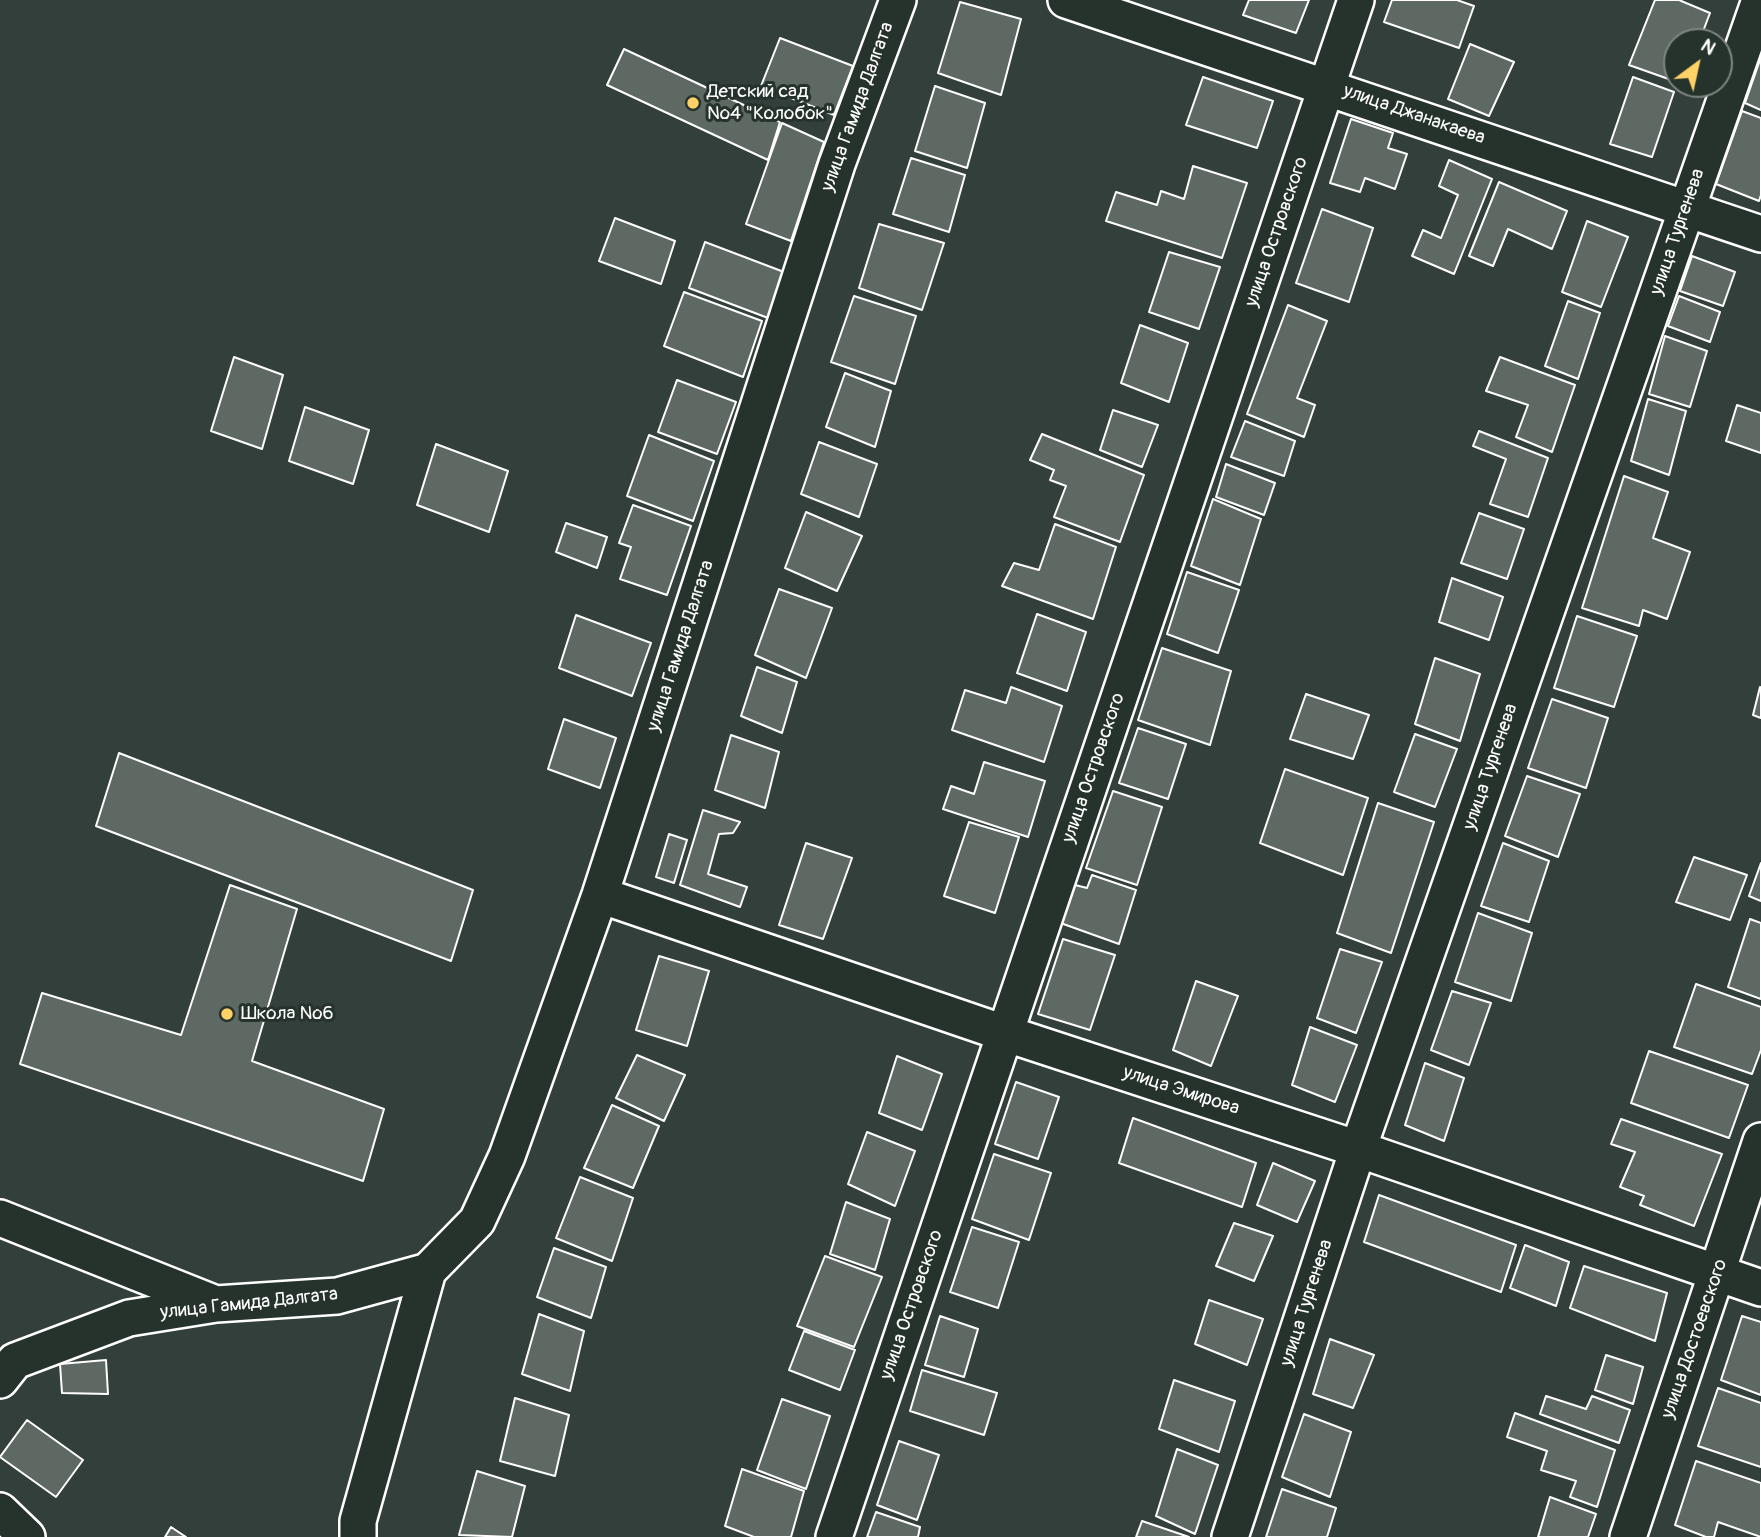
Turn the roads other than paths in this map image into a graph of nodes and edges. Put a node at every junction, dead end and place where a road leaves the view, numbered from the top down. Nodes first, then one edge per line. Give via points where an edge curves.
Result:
1 (898, 0) edge
2 (1066, 0) edge
3 (1356, 0) edge
4 (1760, 0) edge
5 (1326, 86) junction
6 (1686, 208) junction
7 (1761, 234) edge
8 (600, 895) junction
9 (1004, 1033) junction
10 (1761, 1141) edge
11 (1358, 1149) junction
12 (0, 1218) edge
13 (428, 1271) junction
14 (1717, 1274) junction
15 (1761, 1288) edge
16 (216, 1304) junction
17 (0, 1380) edge
18 (0, 1511) edge
19 (27, 1537) edge
20 (358, 1537) edge
21 (834, 1537) edge
22 (1230, 1537) edge
23 (1628, 1537) edge

1 - 8 street, улица Гамида Далгата via 836,164
2 - 5 street, улица Джанакаева
3 - 5 street, улица Островского
4 - 6 street, улица Тургенева
5 - 6 street, улица Джанакаева
5 - 9 street, улица Островского
6 - 7 street, улица Джанакаева
6 - 11 street, улица Тургенева
8 - 9 street, улица Эмирова
8 - 13 street, улица Гамида Далгата via 502,1167 477,1221
9 - 11 street, улица Эмирова
9 - 21 street, улица Островского
10 - 14 street, улица Достоевского
11 - 14 street, улица Эмирова
11 - 22 street, улица Тургенева
12 - 16 street
13 - 16 street, улица Гамида Далгата via 337,1296
13 - 20 street, улица Гамида Далгата via 358,1521
14 - 15 street, улица Эмирова
14 - 23 street, улица Достоевского
16 - 17 street, улица Гамида Далгата via 130,1318 15,1361
18 - 19 street

